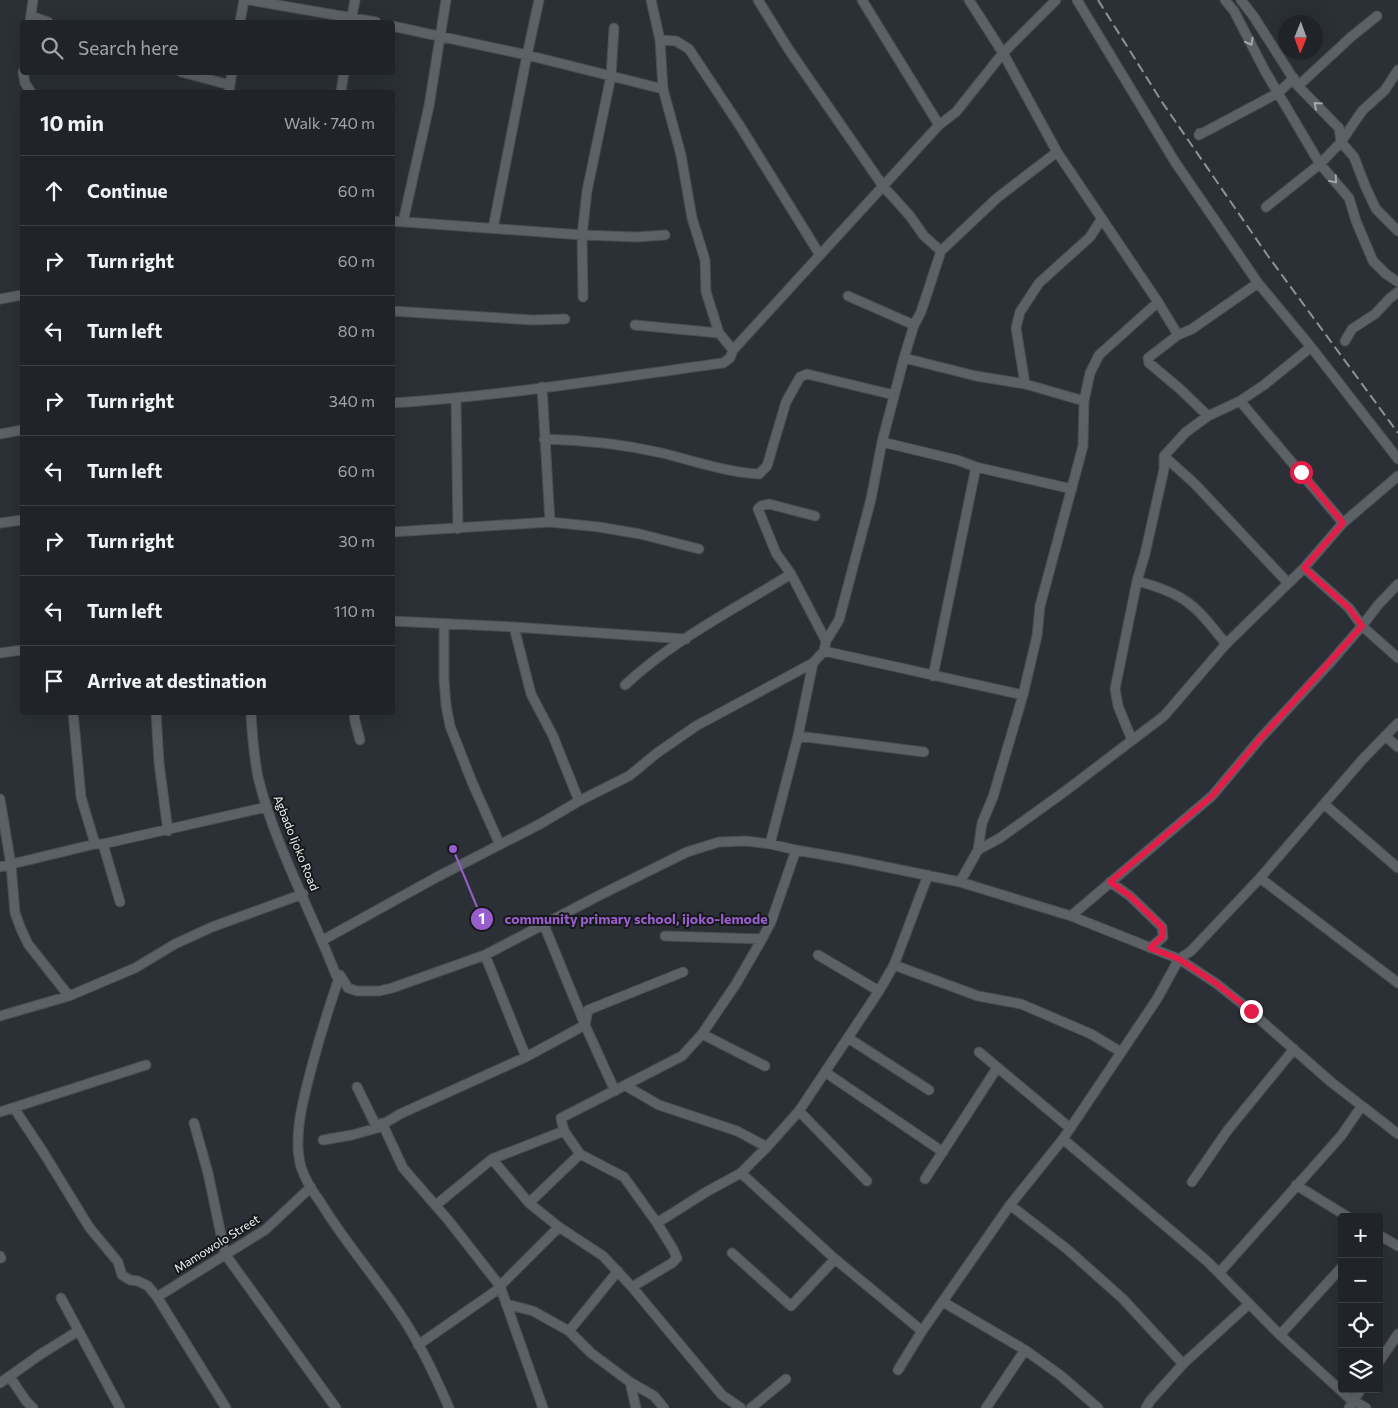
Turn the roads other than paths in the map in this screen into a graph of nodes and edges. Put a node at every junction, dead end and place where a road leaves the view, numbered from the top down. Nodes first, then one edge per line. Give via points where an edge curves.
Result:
1 (33, 0) edge
2 (244, 0) edge
3 (249, 0) edge
4 (355, 0) edge
5 (446, 0) edge
6 (539, 0) edge
7 (651, 0) edge
8 (758, 0) edge
9 (862, 0) edge
10 (969, 0) edge
11 (1056, 0) edge
12 (1077, 0) edge
13 (1243, 1) edge
14 (1229, 2) edge
15 (1377, 16) dead end
16 (31, 19) edge
17 (240, 20) edge
18 (351, 20) edge
19 (395, 27) edge
20 (614, 28) dead end
21 (440, 36) junction
22 (660, 40) junction
23 (1003, 53) junction
24 (527, 55) junction
25 (1398, 70) edge
26 (24, 75) edge
27 (189, 75) edge
28 (232, 75) edge
29 (344, 75) edge
30 (611, 76) junction
31 (1296, 82) junction
32 (230, 88) edge
33 (663, 88) junction
34 (30, 90) edge
35 (341, 90) edge
36 (1278, 93) junction
37 (1355, 121) junction
38 (939, 125) junction
39 (1339, 128) junction
40 (1200, 134) dead end
41 (1341, 142) junction
42 (1057, 152) junction
43 (1320, 164) junction
44 (883, 186) junction
45 (1266, 207) dead end
46 (1101, 220) junction
47 (395, 222) edge
48 (403, 222) junction
49 (493, 228) junction
50 (1398, 231) edge
51 (582, 235) junction
52 (665, 235) dead end
53 (941, 252) junction
54 (820, 255) junction
55 (1398, 282) edge
56 (1258, 283) junction
57 (1398, 292) edge
58 (20, 295) edge
59 (848, 296) dead end
60 (583, 297) dead end
61 (0, 299) edge
62 (1158, 302) junction
63 (395, 311) edge
64 (565, 319) dead end
65 (634, 325) dead end
66 (914, 325) junction
67 (720, 333) junction
68 (1178, 335) junction
69 (1345, 340) dead end
70 (1311, 347) junction
71 (733, 350) junction
72 (904, 358) junction
73 (1025, 384) junction
74 (542, 387) junction
75 (894, 395) junction
76 (456, 399) junction
77 (1084, 401) junction
78 (1240, 401) junction
79 (395, 403) edge
80 (1208, 416) junction
81 (20, 430) edge
82 (0, 434) edge
83 (544, 439) junction
84 (882, 442) junction
85 (1164, 456) junction
86 (1398, 459) edge
87 (976, 467) junction
88 (1398, 476) edge
89 (1072, 489) junction
90 (815, 516) dead end
91 (20, 520) edge
92 (550, 522) junction
93 (0, 523) edge
94 (1343, 523) junction
95 (458, 529) junction
96 (395, 532) edge
97 (699, 548) dead end
98 (1304, 568) junction
99 (791, 574) junction
100 (1137, 581) junction
101 (1288, 583) junction
102 (1398, 584) edge
103 (395, 621) edge
104 (444, 624) junction
105 (1362, 626) junction
106 (514, 627) junction
107 (686, 639) junction
108 (826, 641) junction
109 (1226, 644) junction
110 (20, 650) edge
111 (824, 652) junction
112 (0, 653) edge
113 (1398, 658) edge
114 (813, 664) junction
115 (933, 676) junction
116 (625, 686) dead end
117 (1023, 695) junction
118 (73, 715) edge
119 (156, 715) edge
120 (251, 715) edge
121 (354, 715) edge
122 (1398, 723) edge
123 (798, 736) junction
124 (1384, 736) junction
125 (360, 740) dead end
126 (1132, 740) junction
127 (1398, 747) edge
128 (924, 752) dead end
129 (0, 799) edge
130 (579, 801) junction
131 (1324, 804) junction
132 (267, 807) junction
133 (168, 831) junction
134 (99, 844) junction
135 (770, 844) junction
136 (500, 845) junction
137 (796, 850) junction
138 (978, 850) junction
139 (11, 865) junction
140 (0, 868) edge
141 (1398, 868) edge
142 (928, 875) junction
143 (1260, 878) junction
144 (960, 882) junction
145 (1110, 882) junction
146 (303, 894) junction
147 (120, 902) dead end
148 (1071, 916) junction
149 (544, 925) junction
150 (665, 936) dead end
151 (762, 939) junction
152 (323, 940) junction
153 (1150, 948) junction
154 (484, 955) junction
155 (818, 955) dead end
156 (1179, 959) junction
157 (894, 965) junction
158 (683, 972) dead end
159 (340, 975) junction
160 (1398, 983) edge
161 (879, 991) junction
162 (69, 996) junction
163 (0, 1016) edge
164 (585, 1025) junction
165 (702, 1034) junction
166 (848, 1038) junction
167 (1294, 1049) junction
168 (979, 1052) dead end
169 (1121, 1052) junction
170 (526, 1057) junction
171 (146, 1065) dead end
172 (765, 1066) dead end
173 (997, 1068) junction
174 (825, 1072) junction
175 (626, 1086) junction
176 (356, 1087) dead end
177 (929, 1090) dead end
178 (614, 1091) junction
179 (1362, 1107) junction
180 (14, 1108) junction
181 (799, 1111) junction
182 (0, 1112) edge
183 (194, 1123) dead end
184 (380, 1125) junction
185 (1070, 1128) junction
186 (564, 1132) junction
187 (1398, 1134) edge
188 (1063, 1138) junction
189 (323, 1140) dead end
190 (767, 1148) junction
191 (944, 1152) junction
192 (580, 1154) junction
193 (492, 1159) junction
194 (741, 1173) junction
195 (925, 1179) dead end
196 (867, 1181) dead end
197 (1192, 1182) dead end
198 (1296, 1185) junction
199 (311, 1187) junction
200 (529, 1203) junction
201 (436, 1205) junction
202 (1010, 1205) junction
203 (1342, 1213) edge
204 (657, 1223) junction
205 (559, 1227) junction
206 (1383, 1237) edge
207 (1398, 1246) edge
208 (732, 1253) dead end
209 (225, 1254) junction
210 (835, 1258) junction
211 (1338, 1271) edge
212 (618, 1272) junction
213 (1219, 1273) junction
214 (500, 1287) junction
215 (632, 1288) junction
216 (156, 1297) junction
217 (61, 1298) dead end
218 (943, 1302) junction
219 (506, 1304) junction
220 (1248, 1304) junction
221 (78, 1331) junction
222 (569, 1331) junction
223 (922, 1331) junction
224 (1398, 1334) edge
225 (1280, 1335) junction
226 (418, 1345) junction
227 (1025, 1350) junction
228 (1383, 1356) edge
229 (1183, 1364) junction
230 (898, 1370) dead end
231 (10, 1377) junction
232 (786, 1379) dead end
233 (630, 1382) junction
234 (0, 1383) edge
235 (1359, 1393) edge
236 (1352, 1404) edge
237 (33, 1408) edge
238 (120, 1408) edge
239 (226, 1408) edge
240 (336, 1408) edge
241 (449, 1408) edge
242 (543, 1408) edge
243 (636, 1408) edge
244 (664, 1408) edge
245 (741, 1408) edge
246 (751, 1408) edge
247 (986, 1408) edge
248 (1098, 1408) edge
249 (1146, 1408) edge
250 (1366, 1408) edge

1 - 16 street
2 - 17 street
3 - 18 street
4 - 18 street
5 - 21 street
6 - 24 street
7 - 22 street
8 - 44 street via 788,50
9 - 38 street
10 - 23 street
11 - 23 street
12 - 56 street via 1175,162
13 - 31 street
14 -> 36 street
15 - 31 street
19 - 21 street
20 - 30 street
21 - 24 street
21 - 48 street via 429,106
22 - 33 street
22 - 54 street via 676,41 690,49
23 - 38 street via 956,112
23 - 42 street
24 - 30 street
24 - 49 street
25 - 37 street via 1385,90
26 - 34 street
27 - 32 street
28 - 32 street
29 - 35 street
30 - 33 street
30 - 51 street via 587,190
31 - 36 street
39 -> 31 street
33 - 67 street via 681,155 692,218 705,260 706,292
36 - 40 street
36 - 43 street
37 - 39 street
37 - 41 street
38 - 44 street
39 - 41 street
41 - 43 street
41 - 50 street via 1354,156 1376,209
42 - 46 street
42 - 53 street via 996,198
43 - 45 street
43 -> 55 street via 1349,198 1373,261
44 - 53 street
44 - 54 street
46 - 62 street
46 - 73 street via 1090,237 1039,283 1020,312 1016,328
47 - 48 street
48 - 49 street
49 - 51 street
51 - 52 street
51 - 60 street
53 - 66 street
54 - 71 street
56 - 68 street via 1192,329
56 - 70 street
57 - 69 street via 1375,314 1352,329
58 - 61 street
59 - 66 street
62 - 68 street
62 - 77 street via 1099,355 1090,373
63 - 64 street
65 - 67 street
66 - 72 street
67 - 71 street
68 - 80 street via 1150,355 1149,363
70 - 78 street
70 - 86 street
71 - 74 street via 730,358 722,363
72 - 73 street
72 - 75 street
73 - 77 street
74 - 76 street
74 - 83 street
75 - 83 street via 807,374 800,377 786,402 767,466 759,474 617,444
75 - 84 street
76 - 79 street
76 - 95 street
77 - 89 street via 1083,446
78 - 80 street
78 - 94 street
80 - 85 street via 1180,437
81 - 82 street
83 - 92 street
84 - 87 street
84 - 108 street via 847,592 839,620
85 - 100 street via 1164,469
85 - 101 street via 1195,484
87 - 89 street
87 - 115 street
88 - 94 street
89 - 117 street via 1040,606 1037,636
90 - 99 street via 769,504 758,509 776,553
91 - 93 street
92 - 95 street
92 - 97 street via 640,534
94 - 98 street
95 - 96 street
98 - 101 street
98 - 105 street via 1349,608
99 - 107 street
99 - 108 street
100 - 109 street via 1163,588 1190,603
100 - 126 street via 1115,689 1118,706
101 - 109 street
102 - 105 street
103 - 104 street
104 - 106 street
104 - 136 street via 444,679 450,726
105 - 113 street
105 - 145 street via 1212,796
106 - 107 street
106 - 130 street via 531,694 553,736
107 - 116 street via 646,666
108 - 111 street
109 - 126 street via 1164,716
110 - 112 street
111 - 114 street
111 - 115 street
114 - 123 street
114 - 130 street via 696,726 629,776
115 - 117 street
117 - 138 street via 993,797 982,823
118 - 134 street via 81,797
119 - 133 street
120 - 132 street, Agbado Ijoko Road via 258,776
121 - 125 street
122 - 124 street
123 - 128 street
123 - 135 street
124 - 127 street
124 - 131 street
126 - 138 street via 1008,832
129 - 139 street
130 - 136 street
131 - 141 street
131 - 143 street
132 - 133 street
132 - 146 street, Agbado Ijoko Road
133 - 134 street
134 - 139 street
134 - 147 street
135 - 137 street
135 - 149 street via 732,841 706,845 657,866
136 - 152 street
137 - 142 street
137 - 151 street
138 - 144 street
139 - 140 street
139 - 162 street via 21,929 28,944
142 - 144 street
142 - 157 street
143 - 156 street via 1191,952
143 - 160 street
144 - 148 street
145 - 148 street
145 - 153 street via 1130,896 1162,927 1163,936
146 - 152 street, Agbado Ijoko Road
146 - 162 street via 212,927 135,968
148 - 153 street
149 - 154 street
149 - 164 street
150 - 151 street
151 - 165 street
152 - 159 street, Agbado Ijoko Road via 336,975
153 - 156 street
154 - 159 street, Agbado Ijoko Road via 379,991 348,988
154 - 170 street
155 - 161 street
156 - 167 street via 1229,993
156 - 169 street
157 - 161 street
157 - 169 street via 978,996 1021,1004 1091,1034
158 - 164 street via 588,1010
159 - 199 street via 327,1011 300,1118 301,1166
161 - 166 street
162 - 163 street
164 - 170 street
164 - 178 street
165 - 172 street
165 - 175 street via 682,1056
166 - 174 street
166 - 177 street
167 - 179 street
167 - 197 street via 1227,1131
168 - 173 street
169 - 185 street
170 - 184 street
171 - 180 street
173 - 185 street
173 - 191 street
174 - 181 street
174 - 191 street
175 - 178 street
175 - 190 street via 659,1105 737,1131
176 - 184 street
178 - 186 street via 561,1118
179 - 187 street
179 - 198 street via 1341,1136
180 - 182 street
180 - 216 street via 89,1227 118,1262 122,1275 148,1286
181 - 190 street
181 - 196 street
183 - 209 street
184 - 189 street via 352,1136
184 - 201 street via 403,1168
185 - 188 street
186 - 192 street
186 - 193 street
188 - 202 street
188 - 213 street
190 - 194 street
191 - 195 street
192 - 200 street
192 - 204 street via 624,1178
193 - 200 street
193 - 201 street
194 - 204 street
194 - 210 street
198 - 203 street
198 - 213 street
199 - 209 street, Mamowolo Street via 265,1230
199 - 226 street via 334,1225 399,1312
200 - 205 street
201 - 214 street
202 - 218 street
202 - 229 street via 1067,1249 1123,1299
204 - 215 street via 677,1258
205 - 212 street via 603,1256
205 - 214 street
206 - 207 street
208 - 210 street via 791,1306
209 - 216 street, Mamowolo Street
209 - 240 street
210 - 223 street
211 - 225 street
212 - 215 street
212 - 222 street
213 - 220 street
214 - 219 street
214 - 226 street
215 - 245 street via 722,1394
216 - 239 street
217 - 221 street
218 - 223 street
218 - 227 street
219 - 222 street via 533,1311
219 - 242 street
220 - 225 street
220 - 229 street
221 - 231 street
221 - 238 street
222 - 233 street via 591,1353
223 - 230 street
224 - 228 street
225 - 236 street
226 - 241 street
227 - 247 street
227 - 248 street
229 - 249 street
231 - 234 street
231 - 237 street
232 - 246 street
233 - 243 street
233 - 244 street via 654,1396
235 - 236 street
236 - 250 street

